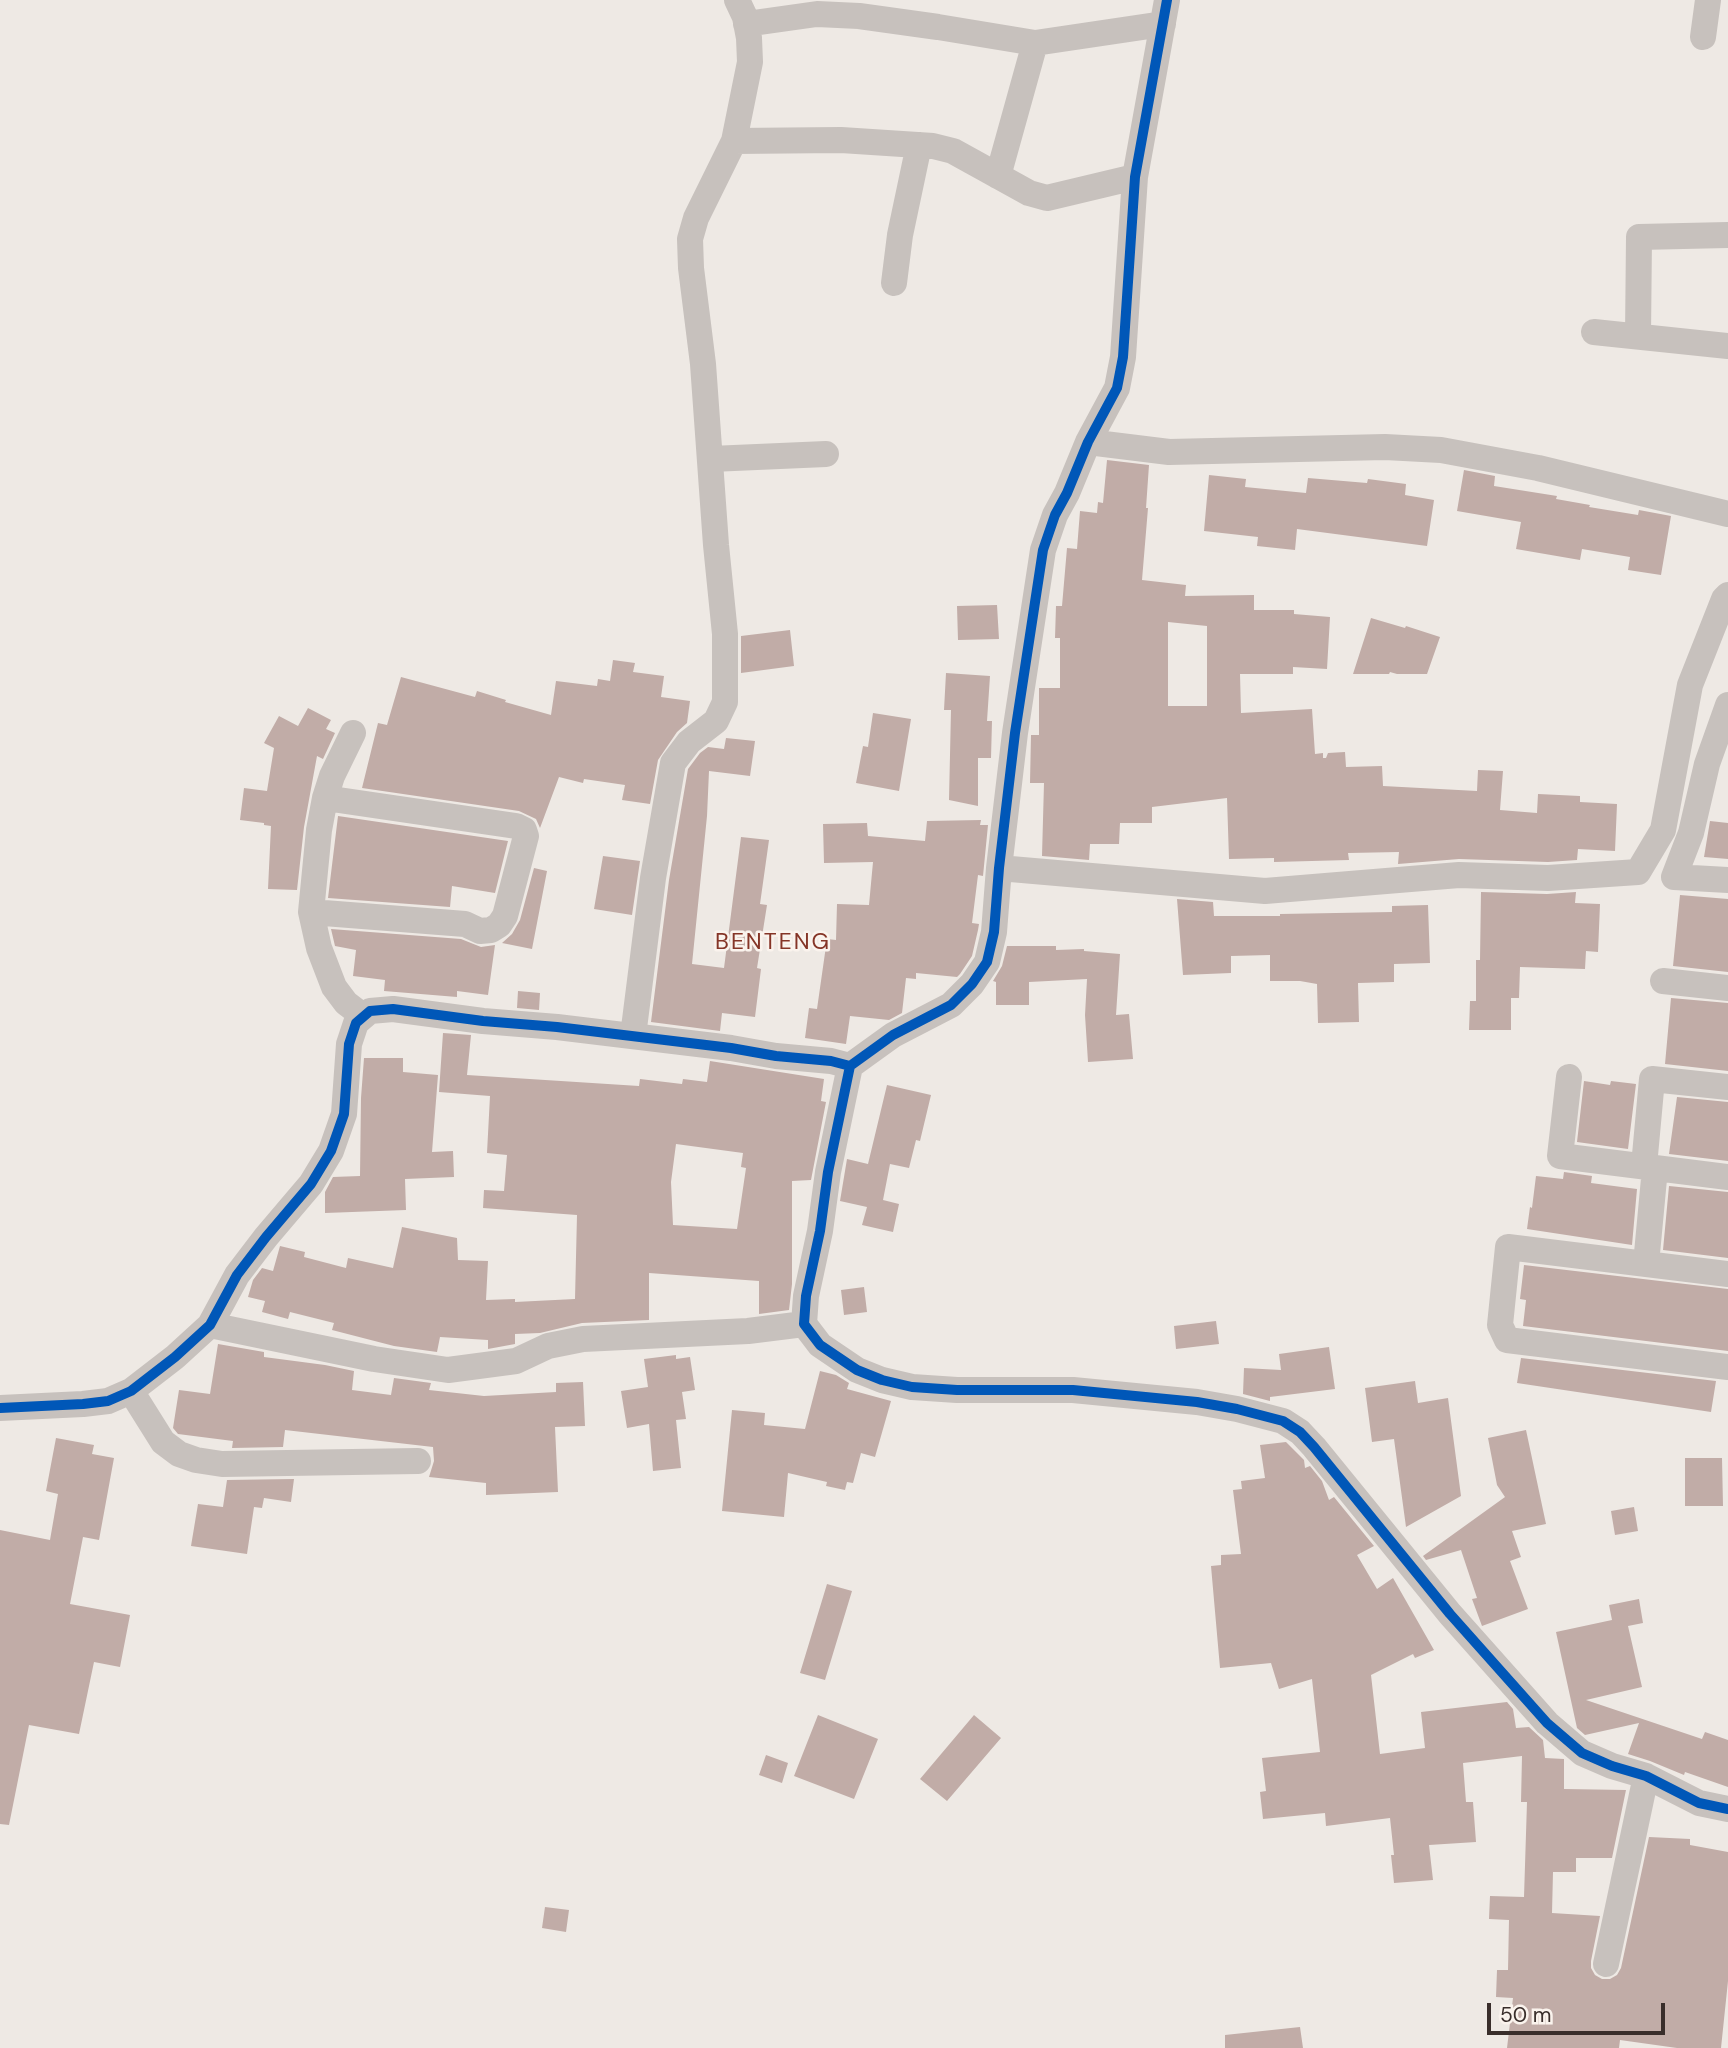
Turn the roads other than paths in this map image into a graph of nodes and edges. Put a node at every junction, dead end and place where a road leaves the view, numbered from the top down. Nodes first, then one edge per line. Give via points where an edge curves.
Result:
1 (1708, 0) edge
2 (741, 12) edge
3 (1165, 12) edge
4 (1703, 37) dead end
5 (1035, 43) junction
6 (734, 141) junction
7 (919, 145) junction
8 (998, 176) junction
9 (1135, 177) junction
10 (1728, 235) edge
11 (894, 283) dead end
12 (1594, 332) dead end
13 (1638, 336) junction
14 (1728, 346) edge
15 (1088, 442) junction
16 (826, 454) dead end
17 (711, 459) junction
18 (1728, 514) edge
19 (1728, 595) edge
20 (1728, 705) edge
21 (353, 733) dead end
22 (1718, 765) edge
23 (325, 797) junction
24 (999, 868) junction
25 (1728, 880) edge
26 (311, 912) junction
27 (1662, 981) dead end
28 (1728, 988) edge
29 (363, 1016) junction
30 (633, 1036) junction
31 (850, 1066) junction
32 (1569, 1077) dead end
33 (1728, 1087) edge
34 (1649, 1167) junction
35 (1728, 1177) edge
36 (1646, 1264) junction
37 (1728, 1274) edge
38 (804, 1324) junction
39 (210, 1325) junction
40 (1728, 1367) edge
41 (131, 1391) junction
42 (0, 1408) edge
43 (418, 1461) dead end
44 (1646, 1776) junction
45 (1728, 1809) edge
46 (1606, 1964) dead end

1 - 4 street
2 - 5 street via 859,16
2 - 6 street via 750,62
3 - 5 street
3 - 9 street
5 - 8 street
6 - 7 street
6 - 17 street via 690,240
7 - 8 street via 953,151
7 - 11 street
8 - 9 street via 1046,198
9 - 15 street via 1123,356 1117,388
10 - 13 street via 1639,237
12 - 13 street
13 - 14 street
15 - 18 street via 1170,452 1441,450 1538,468
15 - 24 street via 1043,550
16 - 17 street
17 - 30 street via 725,634 725,702 716,721 689,742 673,763
19 - 24 street via 1690,685 1663,830 1638,873 1548,878 1459,875 1265,891
20 - 22 street
21 - 23 street
22 - 25 street via 1674,877
23 - 26 street
23 - 26 street via 516,826 526,836 505,916 491,930
24 - 31 street via 994,932 987,962 972,984 951,1005 894,1035
26 - 29 street via 334,987
27 - 28 street
29 - 30 street via 393,1009
29 - 39 street via 349,1044 344,1114 331,1151 311,1184 237,1275
30 - 31 street
31 - 38 street
32 - 34 street via 1560,1156
33 - 34 street via 1652,1079
34 - 35 street
34 - 36 street
36 - 37 street
36 - 40 street via 1508,1247 1500,1325 1507,1340
38 - 39 street via 748,1332 583,1339 548,1346 516,1361 448,1370
38 - 44 street via 820,1345 857,1370 912,1387 1073,1390 1197,1402 1283,1421 1314,1447 1450,1614 1547,1723 1582,1753
39 - 41 street
41 - 42 street via 108,1401
41 - 43 street via 163,1442 197,1460 222,1464
44 - 45 street via 1699,1803
44 - 46 street

